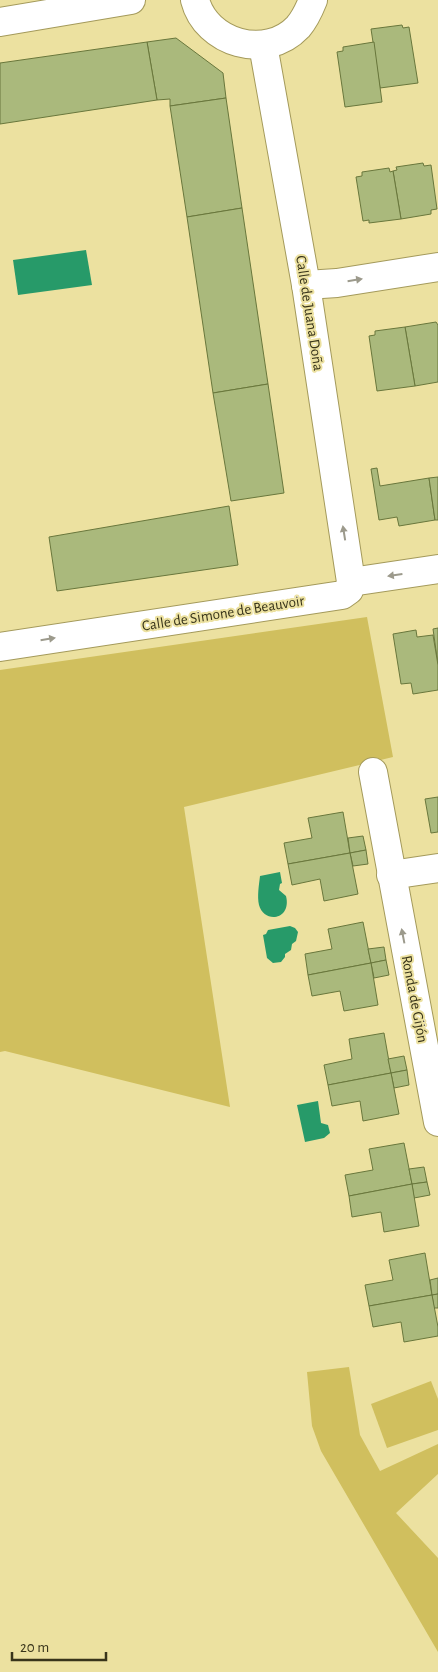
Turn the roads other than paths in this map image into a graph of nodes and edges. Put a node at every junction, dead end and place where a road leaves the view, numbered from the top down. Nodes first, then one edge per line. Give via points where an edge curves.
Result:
1 (132, 0) edge
2 (194, 0) edge
3 (313, 0) edge
4 (0, 22) edge
5 (262, 45) junction
6 (438, 267) edge
7 (306, 285) junction
8 (438, 569) edge
9 (351, 582) junction
10 (0, 647) edge
11 (373, 772) dead end
12 (438, 868) edge
13 (392, 875) junction
14 (438, 1122) edge

1 - 4 street
2 - 5 street via 208,26 224,38
3 - 5 street via 297,28 281,39
5 - 7 street, Calle de Juana Doña
7 -> 6 street
9 -> 7 street, Calle de Juana Doña
8 -> 9 street
10 -> 9 street, Calle de Simone de Beauvoir via 342,595 349,590
11 - 13 street, Ronda de Gijón
12 - 13 street
14 -> 13 street, Ronda de Gijón

